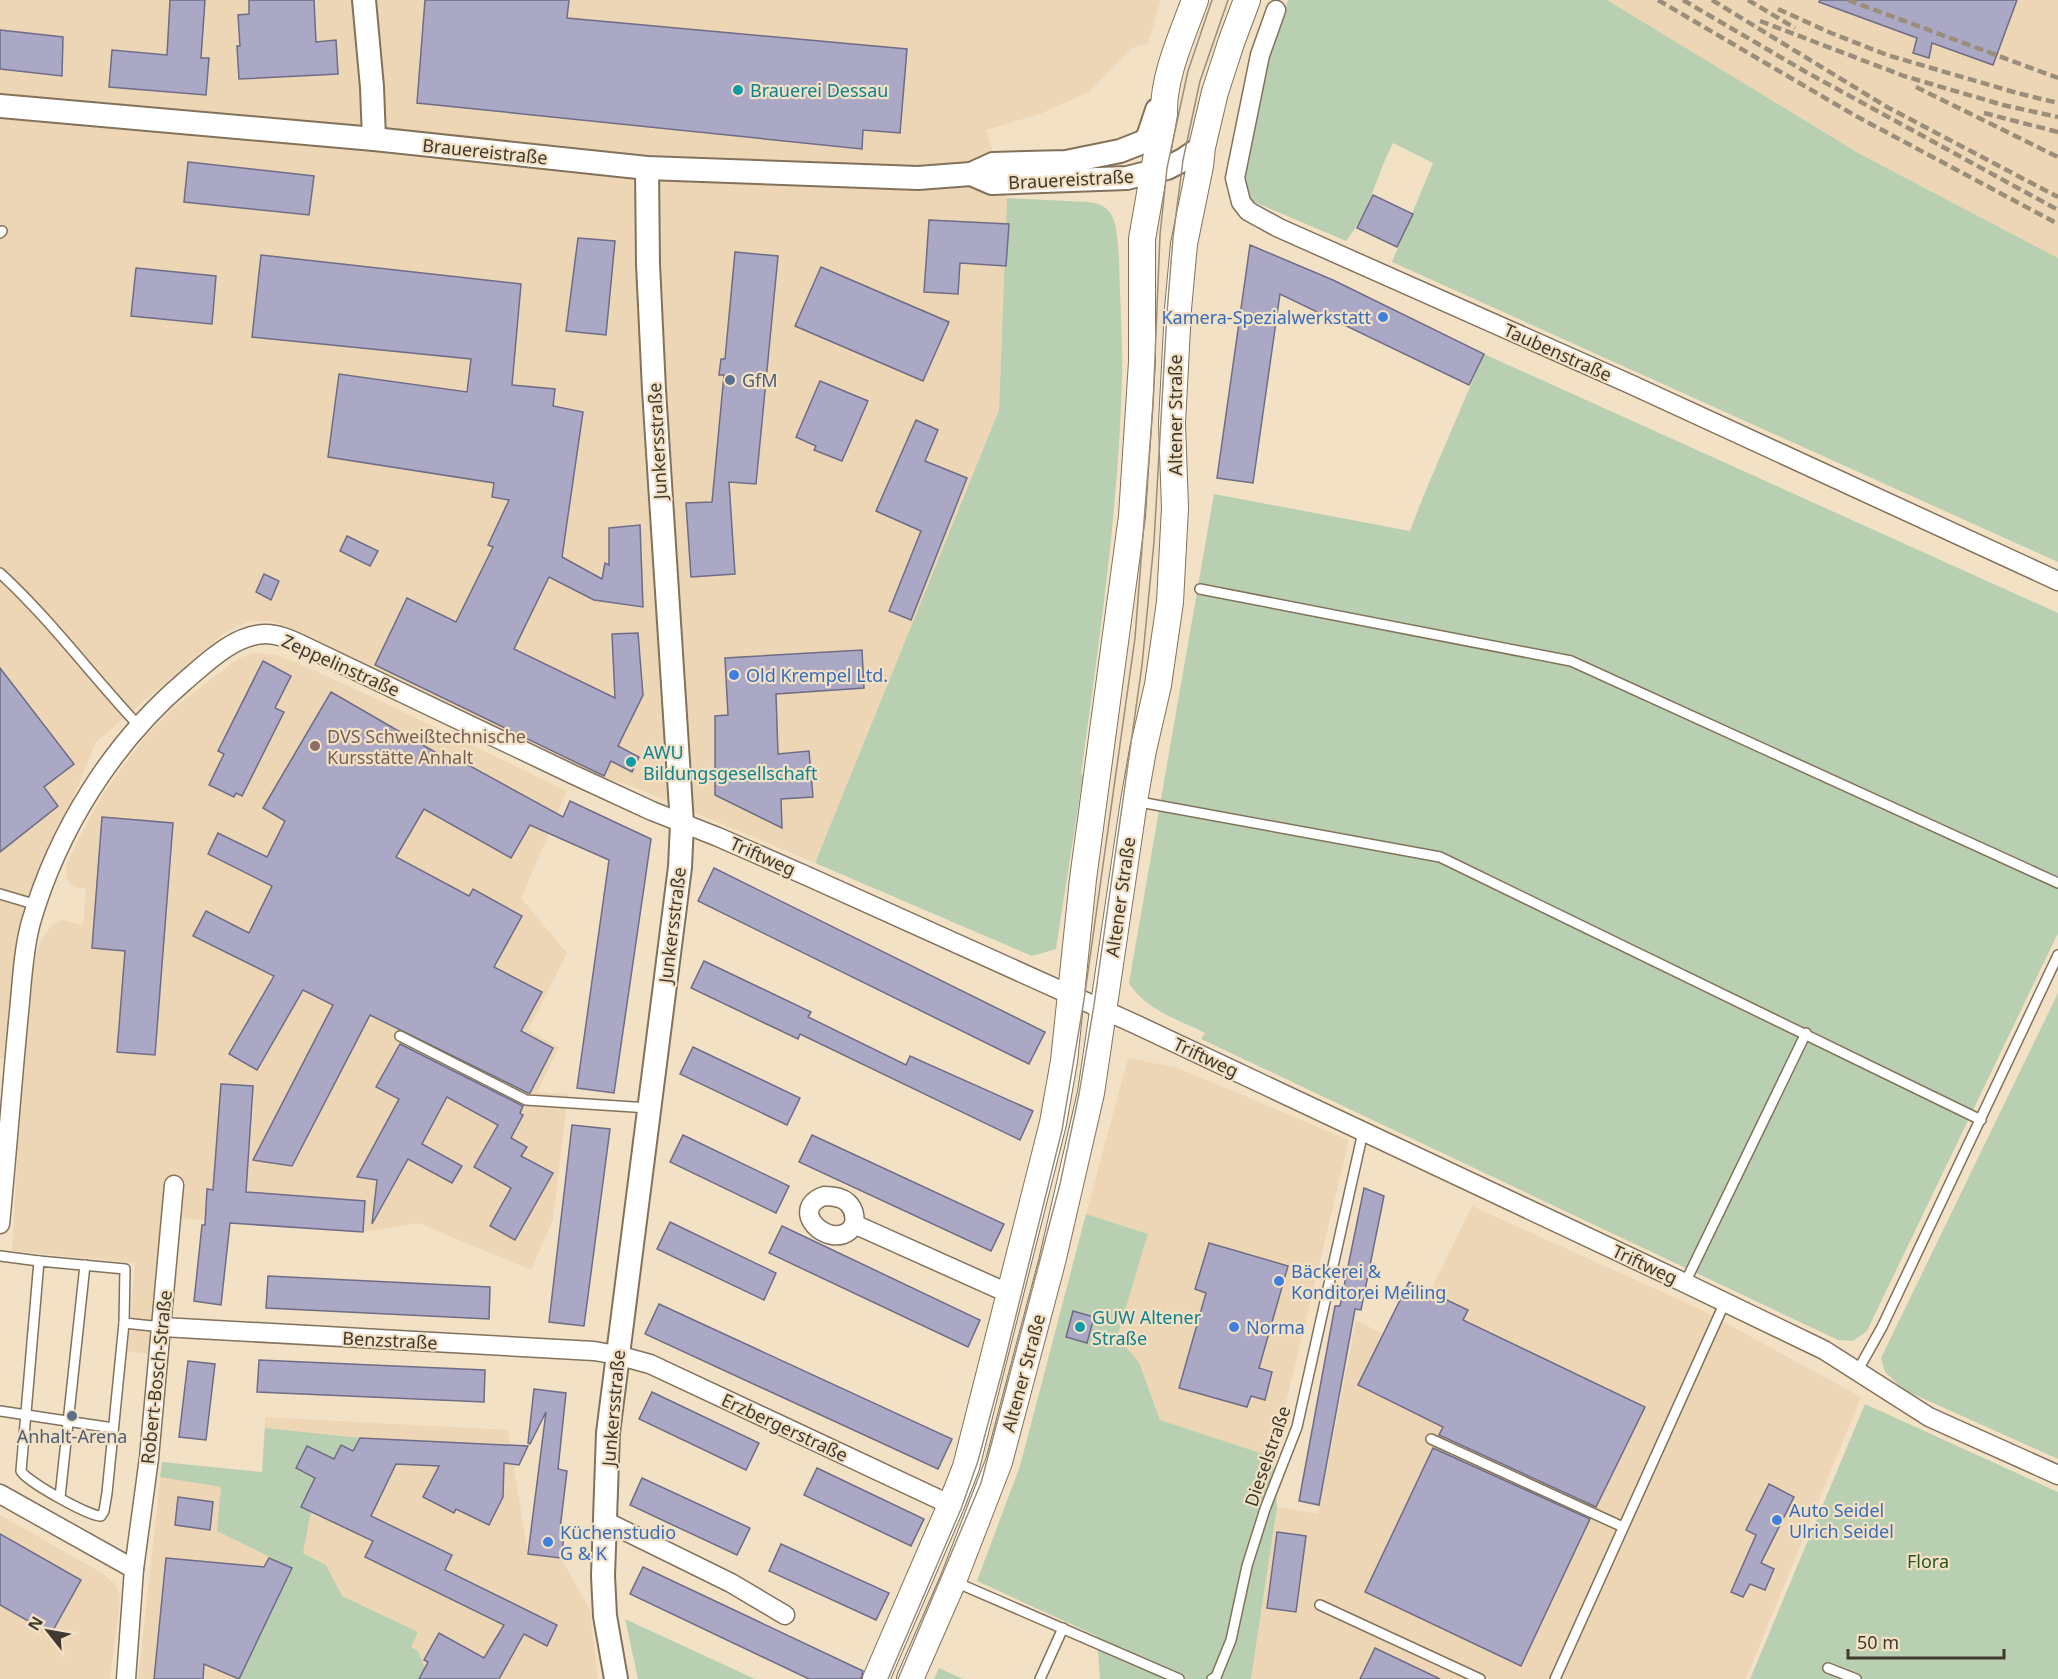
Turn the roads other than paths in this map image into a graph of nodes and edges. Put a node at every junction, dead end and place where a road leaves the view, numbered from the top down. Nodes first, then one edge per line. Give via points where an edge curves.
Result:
1 (364, 0) edge
2 (1195, 0) edge
3 (1247, 0) edge
4 (1276, 10) dead end
5 (1164, 97) junction
6 (0, 106) edge
7 (374, 140) junction
8 (1202, 147) junction
9 (647, 168) junction
10 (1154, 172) junction
11 (971, 174) junction
12 (0, 573) edge
13 (2058, 581) edge
14 (1200, 589) dead end
15 (138, 725) junction
16 (1134, 801) junction
17 (681, 824) junction
18 (2058, 884) edge
19 (0, 894) edge
20 (38, 904) junction
21 (2058, 955) edge
22 (1072, 995) junction
23 (1104, 1010) junction
24 (1806, 1033) junction
25 (400, 1036) dead end
26 (4, 1105) edge
27 (649, 1108) junction
28 (1982, 1120) junction
29 (1362, 1132) junction
30 (174, 1185) dead end
31 (0, 1224) edge
32 (854, 1224) dead end
33 (0, 1256) edge
34 (39, 1261) junction
35 (85, 1265) junction
36 (1685, 1283) junction
37 (1010, 1294) junction
38 (1725, 1302) junction
39 (124, 1323) junction
40 (162, 1327) junction
41 (617, 1355) junction
42 (1858, 1370) junction
43 (0, 1411) edge
44 (25, 1414) junction
45 (68, 1420) junction
46 (113, 1428) junction
47 (1431, 1439) dead end
48 (2058, 1475) edge
49 (0, 1494) edge
50 (60, 1497) junction
51 (951, 1505) junction
52 (605, 1521) junction
53 (1623, 1527) junction
54 (134, 1569) junction
55 (953, 1581) junction
56 (1320, 1605) dead end
57 (785, 1615) dead end
58 (1063, 1628) junction
59 (1828, 1668) dead end
60 (126, 1679) edge
61 (616, 1679) edge
62 (876, 1679) edge
63 (910, 1679) edge
64 (1040, 1679) edge
65 (1179, 1679) edge
66 (1212, 1679) edge
67 (1480, 1679) edge
68 (1555, 1679) edge
69 (1856, 1679) edge

1 - 7 street
2 - 5 main road, Altener Straße
3 - 8 main road, Altener Straße via 1215,92
4 - 13 street, Taubenstraße via 1260,56 1235,178 1240,202 1248,211
5 - 10 main road, Altener Straße
5 - 11 street, Brauereistraße via 1152,131 1143,142 1066,162 993,164
6 - 7 street, Brauereistraße
7 - 9 street, Brauereistraße
8 - 10 street, Brauereistraße
8 - 16 main road, Altener Straße via 1184,244 1179,298 1172,423 1170,602
9 - 11 street, Brauereistraße via 918,178
9 - 17 street, Junkersstraße via 655,402
10 - 11 street, Brauereistraße via 1127,178 992,183
10 - 22 main road, Altener Straße via 1142,239 1142,362 1132,516 1083,879
12 - 15 lane via 50,622
14 - 18 lane via 1571,662
15 - 17 street, Zeppelinstraße via 221,652 258,635 276,635
15 - 20 street, Zeppelinstraße via 88,793
16 - 23 main road, Altener Straße
16 - 24 lane via 1440,857
17 - 22 street, Triftweg via 748,850
17 - 27 street, Junkersstraße via 680,867
19 - 20 lane
20 - 26 street, Zeppelinstraße via 27,939
21 - 28 lane
22 - 23 street, Triftweg
22 - 37 main road, Altener Straße via 1053,1123
23 - 29 street, Triftweg
23 - 55 main road, Altener Straße via 1091,1093 1013,1411 999,1462
24 - 28 lane
24 - 36 lane
25 - 27 lane via 525,1100
26 - 31 street, Zeppelinstraße
27 - 41 street, Junkersstraße
28 - 42 lane
29 - 36 street, Triftweg
29 - 66 lane, Dieselstraße via 1298,1427 1247,1566 1232,1640
30 - 40 street, Robert-Bosch-Straße
32 - 37 street, Altener Straße
33 - 34 lane
34 - 35 lane
34 - 44 lane
35 - 39 lane via 125,1269
35 - 45 lane
36 - 38 street, Triftweg
37 - 51 main road, Altener Straße via 966,1467
38 - 42 street, Triftweg
38 - 53 lane
39 - 40 lane
39 - 46 lane
40 - 41 street, Benzstraße
40 - 54 street, Robert-Bosch-Straße
41 - 51 street, Erzbergerstraße via 650,1364
41 - 52 street, Junkersstraße via 608,1433
42 - 48 street, Triftweg via 1929,1417
43 - 44 lane
44 - 45 lane
44 - 50 lane via 21,1471 29,1480
45 - 46 lane
45 - 50 lane
46 - 50 lane via 102,1516 91,1515
47 - 53 lane
49 - 54 street
51 - 62 main road, Altener Straße
52 - 57 street via 731,1583
52 - 61 street, Junkersstraße via 605,1616
53 - 68 lane
54 - 60 street, Robert-Bosch-Straße
55 - 58 lane
55 - 63 main road, Altener Straße
56 - 67 lane
58 - 64 lane
58 - 65 lane
59 - 69 lane

